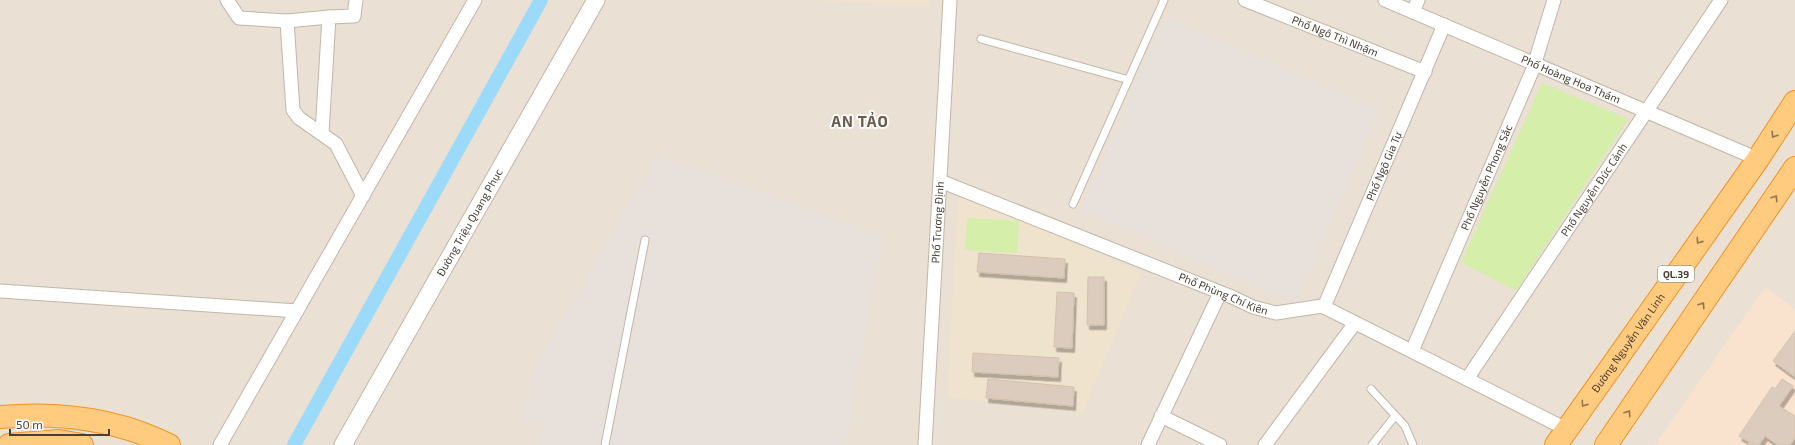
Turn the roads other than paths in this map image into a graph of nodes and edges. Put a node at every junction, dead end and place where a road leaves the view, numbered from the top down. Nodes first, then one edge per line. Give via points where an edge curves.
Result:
1 (227, 0) edge
2 (356, 0) edge
3 (475, 0) edge
4 (596, 0) edge
5 (950, 0) edge
6 (1164, 0) edge
7 (1245, 0) edge
8 (1385, 0) edge
9 (1554, 0) edge
10 (1721, 0) edge
11 (1416, 6) edge
12 (329, 17) junction
13 (287, 21) junction
14 (1444, 25) junction
15 (981, 39) dead end
16 (1535, 64) junction
17 (1425, 72) junction
18 (1129, 80) junction
19 (1795, 102) edge
20 (1646, 111) junction
21 (322, 133) junction
22 (1758, 159) junction
23 (1795, 168) edge
24 (940, 181) junction
25 (363, 196) junction
26 (1073, 204) dead end
27 (645, 240) dead end
28 (0, 291) edge
29 (1220, 293) junction
30 (1324, 308) junction
31 (297, 311) junction
32 (1355, 323) junction
33 (1412, 351) junction
34 (1467, 379) junction
35 (1371, 389) dead end
36 (1162, 416) junction
37 (1395, 416) junction
38 (0, 417) edge
39 (1561, 437) edge
40 (9, 445) edge
41 (82, 445) edge
42 (169, 445) edge
43 (220, 445) edge
44 (343, 445) edge
45 (605, 445) edge
46 (926, 445) edge
47 (1148, 445) edge
48 (1220, 445) edge
49 (1265, 445) edge
50 (1372, 445) edge
51 (1413, 445) edge
52 (1606, 445) edge

1 - 13 street via 239,18
2 - 12 street via 354,16
3 - 25 street
4 - 44 street, Đường Triệu Quang Phục
5 - 24 street, Phố Trương Định
6 - 18 lane
7 - 17 street, Phố Ngô Thì Nhậm
8 - 11 street, Phố Hoàng Hoa Thám
9 - 16 street, Phố Nguyễn Phong Sắc
10 - 20 street, Phố Nguyễn Đức Cảnh
11 - 14 street, Phố Hoàng Hoa Thám
12 - 13 street
12 - 21 street
13 - 21 street via 293,110 299,118
14 - 16 street, Phố Hoàng Hoa Thám
14 - 17 street, Phố Ngô Gia Tự
15 - 18 lane
16 - 20 street, Phố Hoàng Hoa Thám
16 - 33 street, Phố Nguyễn Phong Sắc
17 - 30 street, Phố Ngô Gia Tự
18 - 26 lane
19 -> 22 highway, Đường Nguyễn Văn Linh / QL.39
20 - 22 street, Phố Hoàng Hoa Thám
20 - 34 street, Phố Nguyễn Đức Cảnh
21 - 25 street via 341,150
22 -> 39 highway, Đường Nguyễn Văn Linh / QL.39
52 -> 23 highway
24 - 29 street, Phố Phùng Chí Kiên
24 - 46 street, Phố Trương Định
25 - 31 street
27 - 45 lane
28 - 31 street
29 - 30 street, Phố Phùng Chí Kiên via 1253,307 1276,313 1322,306
29 - 36 street
30 - 32 street, Phố Phùng Chí Kiên
31 - 43 street
32 - 33 street, Phố Phùng Chí Kiên
32 - 49 street
33 - 34 street, Phố Phùng Chí Kiên
34 - 39 street, Phố Phùng Chí Kiên
35 - 37 lane
36 - 47 street
36 - 48 street
37 - 50 lane
37 - 51 lane via 1405,426
38 - 42 highway via 62,416 118,426
40 - 41 highway via 59,441

